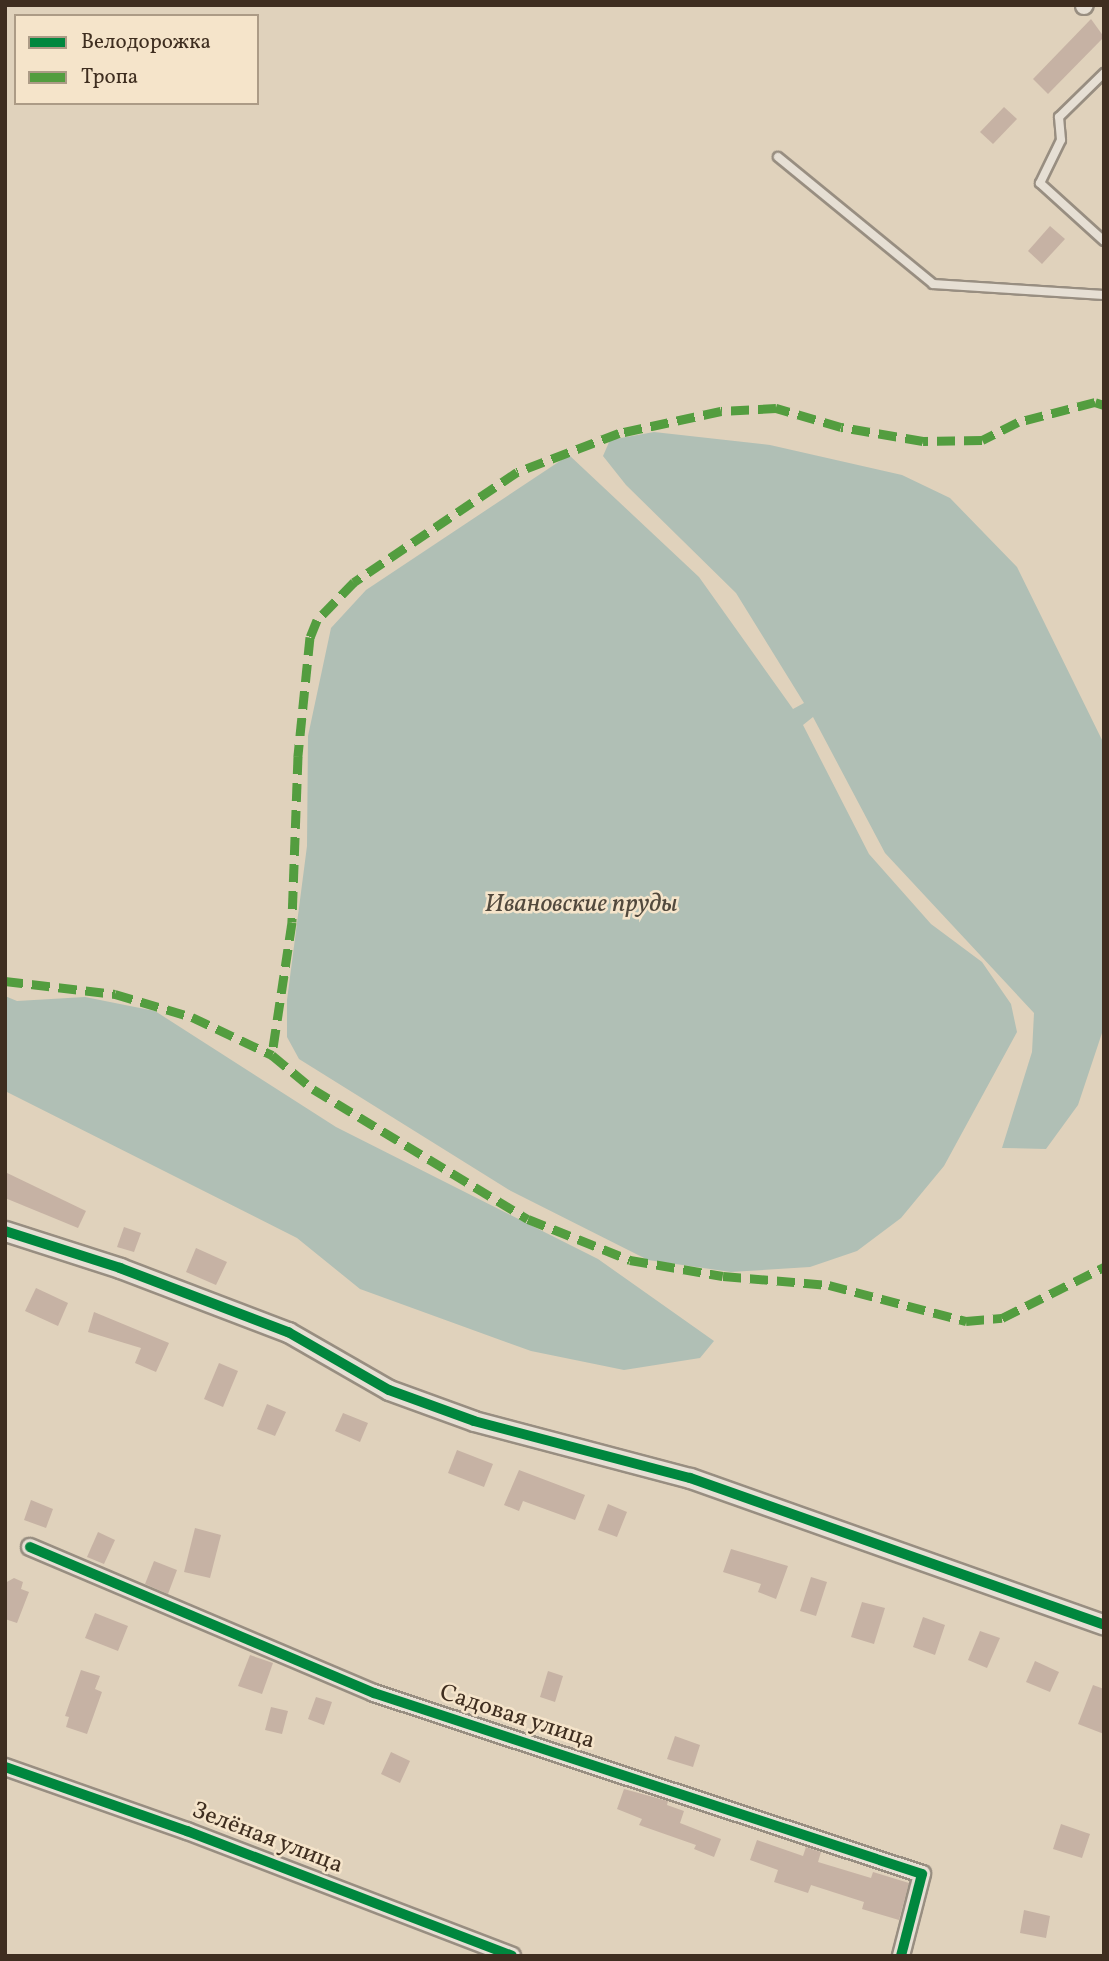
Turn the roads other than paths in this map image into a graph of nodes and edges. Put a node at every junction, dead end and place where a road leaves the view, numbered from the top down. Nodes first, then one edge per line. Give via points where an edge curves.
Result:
1 (1104, 73) edge
2 (778, 157) dead end
3 (1104, 241) edge
4 (1104, 295) edge
5 (5, 1231) edge
6 (30, 1547) dead end
7 (1104, 1625) edge
8 (5, 1767) edge
9 (512, 1956) edge
10 (901, 1956) edge

1 - 3 lane via 1059,117 1061,140 1040,183
2 - 4 lane via 933,284
5 - 7 street via 120,1268 288,1332 389,1390 474,1422 690,1478
6 - 10 street, Садовая улица via 374,1693 922,1874
8 - 9 street, Зелёная улица via 187,1831

